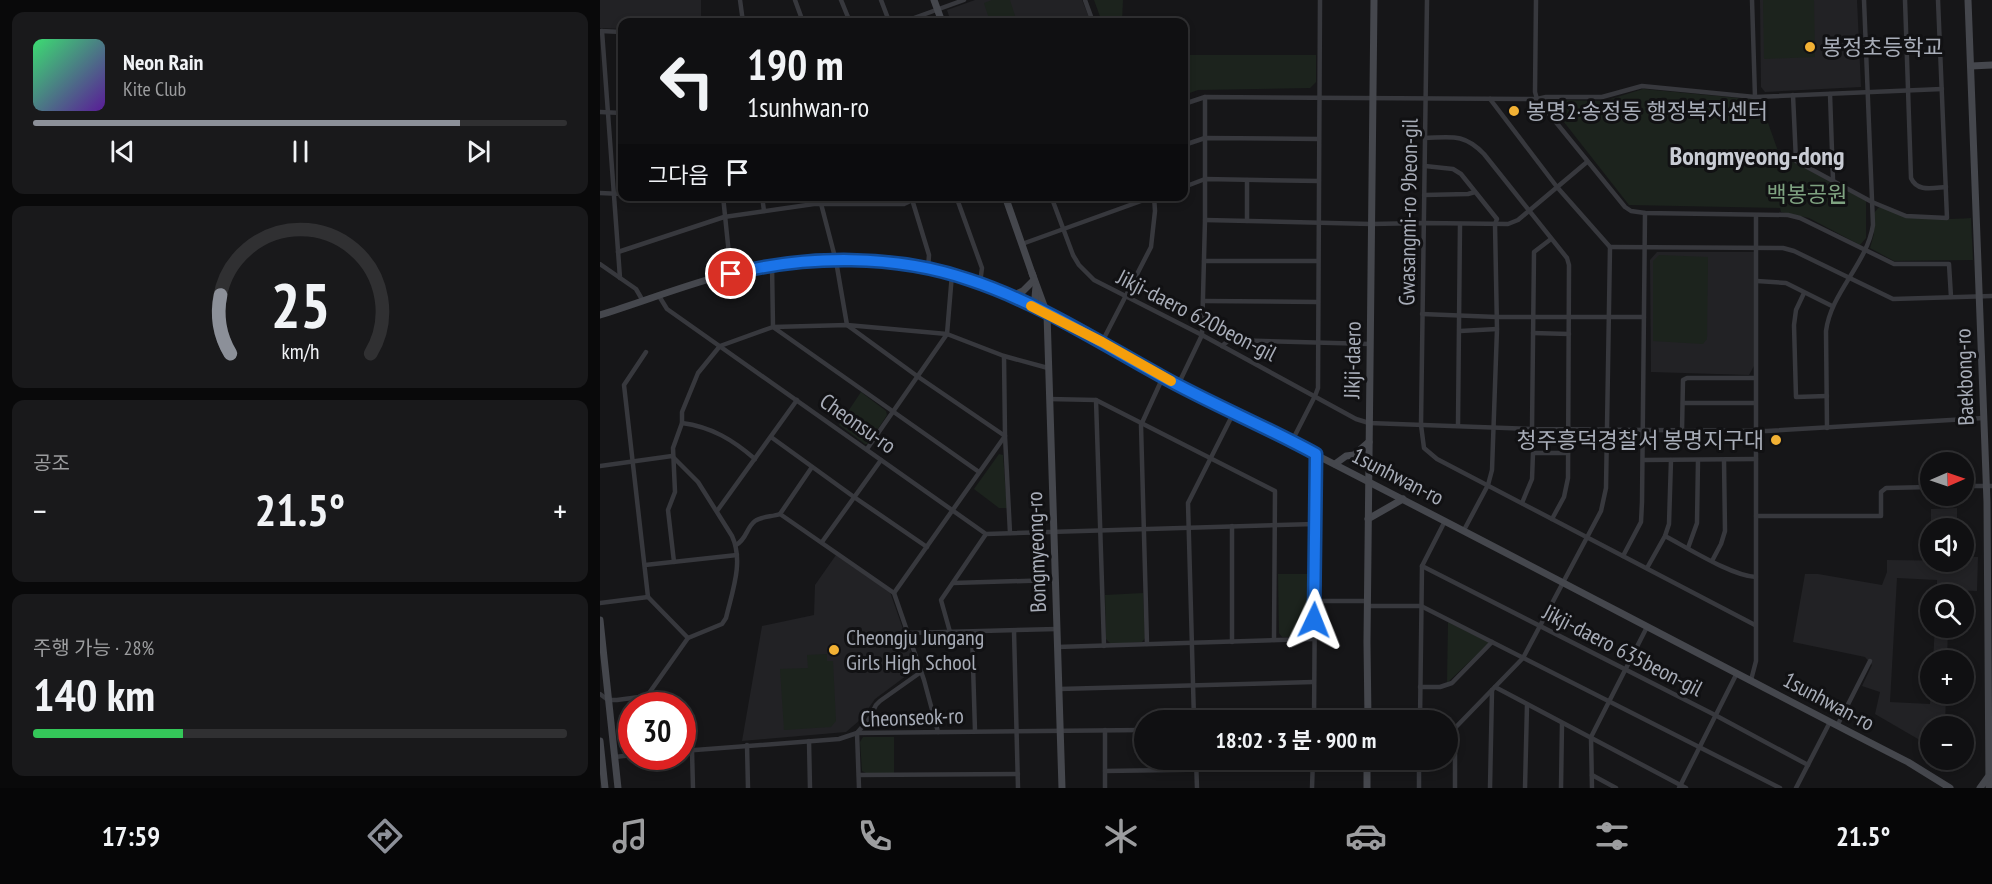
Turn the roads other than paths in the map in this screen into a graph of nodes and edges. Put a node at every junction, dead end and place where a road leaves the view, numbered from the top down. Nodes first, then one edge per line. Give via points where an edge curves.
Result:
1 (740, 0) edge
2 (795, 0) edge
3 (841, 0) edge
4 (881, 0) edge
5 (934, 0) edge
6 (964, 0) edge
7 (1085, 0) edge
8 (1320, 0) edge
9 (1374, 0) edge
10 (1427, 0) edge
11 (1536, 0) edge
12 (1752, 0) edge
13 (1864, 0) edge
14 (1905, 0) edge
15 (1938, 0) edge
16 (1968, 0) edge
17 (938, 10) junction
18 (742, 18) edge
19 (802, 18) edge
20 (848, 18) edge
21 (888, 18) edge
22 (915, 18) edge
23 (941, 18) edge
24 (1092, 18) edge
25 (601, 31) edge
26 (618, 32) edge
27 (1992, 65) edge
28 (1971, 66) junction
29 (1942, 89) junction
30 (1908, 91) junction
31 (1867, 93) junction
32 (1830, 94) junction
33 (1793, 95) junction
34 (1755, 97) junction
35 (1205, 98) junction
36 (1319, 98) junction
37 (1373, 99) junction
38 (1426, 99) junction
39 (1490, 99) junction
40 (1537, 99) junction
41 (1188, 103) edge
42 (600, 112) edge
43 (608, 112) junction
44 (618, 113) edge
45 (1205, 138) junction
46 (1425, 138) junction
47 (1319, 139) junction
48 (1188, 144) edge
49 (1587, 162) junction
50 (1425, 166) junction
51 (1205, 179) junction
52 (1247, 180) junction
53 (1833, 180) junction
54 (1319, 181) junction
55 (1188, 185) edge
56 (1557, 187) junction
57 (1946, 187) junction
58 (1475, 192) junction
59 (600, 193) edge
60 (614, 194) junction
61 (618, 194) edge
62 (1424, 195) junction
63 (722, 201) edge
64 (763, 201) edge
65 (866, 201) edge
66 (908, 201) edge
67 (912, 201) edge
68 (959, 201) edge
69 (1007, 201) edge
70 (1053, 201) edge
71 (1143, 201) edge
72 (1154, 201) edge
73 (1872, 202) junction
74 (821, 203) junction
75 (867, 205) junction
76 (764, 211) junction
77 (1527, 211) junction
78 (1645, 213) junction
79 (1756, 216) junction
80 (724, 217) junction
81 (1205, 220) junction
82 (1247, 221) junction
83 (1318, 223) junction
84 (1424, 223) junction
85 (1371, 224) junction
86 (1460, 224) junction
87 (1496, 224) junction
88 (1063, 230) junction
89 (1551, 239) junction
90 (1022, 244) junction
91 (1610, 248) junction
92 (1645, 248) junction
93 (1757, 249) junction
94 (1865, 250) junction
95 (618, 252) junction
96 (837, 261) junction
97 (1204, 261) junction
98 (1318, 261) junction
99 (600, 264) edge
100 (772, 265) junction
101 (928, 269) junction
102 (731, 274) junction
103 (952, 274) junction
104 (1033, 276) junction
105 (620, 278) junction
106 (1849, 279) junction
107 (1757, 281) junction
108 (980, 283) junction
109 (1804, 293) junction
110 (659, 296) junction
111 (1012, 296) junction
112 (1979, 296) junction
113 (1992, 296) edge
114 (1126, 297) junction
115 (1951, 297) junction
116 (643, 301) junction
117 (1203, 301) junction
118 (1318, 302) junction
119 (1832, 306) junction
120 (1034, 308) junction
121 (601, 314) edge
122 (1047, 314) junction
123 (1422, 314) junction
124 (1460, 315) junction
125 (1534, 316) junction
126 (1570, 316) junction
127 (1609, 316) junction
128 (1497, 317) junction
129 (1644, 317) junction
130 (848, 325) junction
131 (773, 327) junction
132 (1497, 329) junction
133 (1460, 331) junction
134 (1533, 333) junction
135 (947, 334) junction
136 (1569, 334) junction
137 (1202, 335) junction
138 (1102, 342) junction
139 (1318, 342) junction
140 (1370, 344) junction
141 (720, 346) junction
142 (1222, 346) junction
143 (646, 352) dead end
144 (1004, 356) junction
145 (1048, 368) junction
146 (917, 376) junction
147 (1163, 377) junction
148 (1755, 378) junction
149 (1178, 385) junction
150 (1315, 396) junction
151 (1827, 396) junction
152 (1049, 399) junction
153 (797, 400) junction
154 (1096, 400) junction
155 (1683, 403) junction
156 (1755, 403) junction
157 (892, 412) junction
158 (1234, 412) junction
159 (1984, 418) junction
160 (682, 423) junction
161 (1369, 423) junction
162 (1421, 424) junction
163 (1141, 425) junction
164 (1458, 425) junction
165 (1493, 428) junction
166 (1827, 428) junction
167 (1532, 429) junction
168 (1567, 429) junction
169 (1606, 430) junction
170 (1643, 430) junction
171 (1682, 430) junction
172 (1756, 430) junction
173 (1005, 436) junction
174 (771, 437) junction
175 (1292, 441) junction
176 (1369, 442) junction
177 (867, 449) junction
178 (1568, 453) junction
179 (1316, 454) junction
180 (672, 456) junction
181 (1211, 458) junction
182 (755, 459) junction
183 (1671, 459) junction
184 (1698, 459) junction
185 (1755, 459) junction
186 (882, 460) junction
187 (1643, 460) junction
188 (1724, 460) junction
189 (632, 461) junction
190 (1335, 464) junction
191 (600, 466) edge
192 (812, 467) junction
193 (979, 472) junction
194 (1369, 481) junction
195 (1488, 485) junction
196 (1989, 486) edge
197 (1920, 487) edge
198 (854, 497) junction
199 (1403, 499) junction
200 (1522, 503) junction
201 (954, 510) junction
202 (717, 511) junction
203 (780, 514) junction
204 (1756, 516) junction
205 (1368, 519) junction
206 (1552, 519) junction
207 (1445, 521) junction
208 (1316, 524) junction
209 (1275, 525) junction
210 (1232, 526) junction
211 (1189, 527) junction
212 (1144, 528) junction
213 (1100, 529) junction
214 (1054, 531) junction
215 (1464, 531) junction
216 (1010, 533) junction
217 (986, 534) junction
218 (1665, 536) junction
219 (1587, 537) junction
220 (822, 542) junction
221 (736, 545) junction
222 (927, 547) junction
223 (1688, 548) junction
224 (737, 555) junction
225 (1623, 556) junction
226 (1712, 561) junction
227 (674, 562) junction
228 (645, 565) junction
229 (1422, 566) junction
230 (1647, 568) junction
231 (1756, 577) junction
232 (1055, 580) junction
233 (1562, 582) junction
234 (953, 583) junction
235 (894, 593) junction
236 (648, 597) junction
237 (1316, 601) junction
238 (600, 603) edge
239 (1367, 604) junction
240 (1421, 606) junction
241 (600, 620) edge
242 (1755, 625) junction
243 (1540, 626) junction
244 (1647, 627) junction
245 (1057, 629) junction
246 (1014, 631) junction
247 (950, 632) junction
248 (972, 632) junction
249 (907, 633) junction
250 (688, 638) junction
251 (1313, 639) junction
252 (1274, 640) junction
253 (1232, 642) junction
254 (1492, 642) junction
255 (1147, 644) junction
256 (1192, 644) junction
257 (1104, 646) junction
258 (1057, 647) junction
259 (1523, 658) junction
260 (1870, 661) dead end
261 (1625, 670) junction
262 (921, 672) junction
263 (1737, 673) junction
264 (1751, 680) junction
265 (1313, 682) junction
266 (1990, 683) edge
267 (1193, 684) junction
268 (1420, 687) junction
269 (1059, 689) junction
270 (1493, 689) junction
271 (604, 696) edge
272 (1608, 701) junction
273 (1527, 705) junction
274 (1194, 710) edge
275 (1314, 710) edge
276 (1368, 710) edge
277 (1420, 710) edge
278 (1715, 715) junction
279 (1562, 723) junction
280 (1833, 724) junction
281 (1458, 725) edge
282 (1060, 730) junction
283 (1105, 730) junction
284 (1134, 730) edge
285 (975, 731) junction
286 (1017, 731) junction
287 (938, 732) junction
288 (857, 733) junction
289 (1591, 737) junction
290 (600, 741) edge
291 (809, 741) junction
292 (747, 745) junction
293 (1699, 748) junction
294 (696, 751) edge
295 (615, 757) junction
296 (618, 757) edge
297 (601, 759) edge
298 (1808, 765) junction
299 (693, 770) edge
300 (1235, 770) edge
301 (1312, 770) edge
302 (1367, 770) edge
303 (1419, 770) edge
304 (1455, 770) edge
305 (1105, 771) junction
306 (1196, 771) junction
307 (1018, 774) junction
308 (1989, 774) junction
309 (859, 775) junction
310 (1592, 775) junction
311 (1455, 786) edge
312 (1561, 786) edge
313 (1679, 786) edge
314 (605, 788) edge
315 (618, 788) edge
316 (693, 788) edge
317 (748, 788) edge
318 (810, 788) edge
319 (859, 788) edge
320 (1018, 788) edge
321 (1062, 788) edge
322 (1106, 788) edge
323 (1197, 788) edge
324 (1312, 788) edge
325 (1367, 788) edge
326 (1419, 788) edge
327 (1490, 788) edge
328 (1525, 788) edge
329 (1592, 788) edge
330 (1616, 788) edge
331 (1686, 788) edge
332 (1780, 788) edge
333 (1796, 788) edge
334 (1950, 788) edge
335 (1980, 788) edge
336 (1989, 788) edge

1 - 18 street
2 - 19 street
3 - 20 street
4 - 21 street
5 - 17 street
6 - 17 street
7 - 24 street
8 - 36 street
9 - 37 street, Jikji-daero
10 - 38 street, Gwasangmi-ro 9beon-gil
11 - 40 street
12 - 34 street
13 - 31 street
14 - 30 street
15 - 29 street
16 - 28 street, Baekbong-ro
17 - 22 street
17 - 23 street
25 - 26 street
25 - 43 street
27 - 28 street
28 - 112 street, Baekbong-ro
29 - 30 street
29 - 57 street
30 - 31 street
30 - 57 street via 1911,178 1920,188
31 - 32 street
31 - 73 street
32 - 33 street
32 - 53 street
33 - 34 street
33 - 53 street via 1796,160
34 - 40 street via 1642,86 1602,97
35 - 36 street
35 - 41 street
35 - 45 street
36 - 37 street
36 - 47 street
37 - 38 street
37 - 85 street, Jikji-daero
38 - 39 street
38 - 46 street, Gwasangmi-ro 9beon-gil
39 - 40 street
39 - 56 street
40 - 49 street
42 - 43 street
43 - 44 street
43 - 60 street
45 - 47 street
45 - 48 street
45 - 51 street
46 - 50 street, Gwasangmi-ro 9beon-gil
46 - 77 street via 1470,141
47 - 54 street
49 - 56 street
49 - 78 street via 1624,207
50 - 58 street via 1453,168
50 - 62 street, Gwasangmi-ro 9beon-gil
51 - 52 street
51 - 55 street
51 - 81 street
52 - 54 street
52 - 82 street
53 - 73 street
54 - 83 street
56 - 77 street
56 - 91 street
57 - 73 street via 1947,218 1906,216
58 - 62 street
58 - 87 street via 1497,219
59 - 60 street
60 - 61 street
60 - 95 street
62 - 84 street, Gwasangmi-ro 9beon-gil
63 - 80 street
64 - 76 street
65 - 75 street
66 - 75 street
67 - 101 street via 929,255
68 - 108 street via 982,268
69 - 90 street
70 - 88 street, Jikji-daero 620beon-gil
71 - 88 street
72 - 114 street via 1151,247
73 - 94 street via 1871,235
74 - 75 street
74 - 76 street
74 - 96 street
76 - 80 street
77 - 87 street via 1518,220
77 - 89 street
78 - 79 street
78 - 92 street
79 - 93 street
79 - 94 street via 1800,218
80 - 95 street
80 - 102 street
81 - 82 street
81 - 97 street
82 - 83 street
83 - 85 street
83 - 98 street
84 - 85 street
84 - 86 street
84 - 123 street, Gwasangmi-ro 9beon-gil
85 - 140 street, Jikji-daero
86 - 87 street
86 - 124 street
87 - 128 street
88 - 90 street
88 - 114 street, Jikji-daero 620beon-gil via 1085,273
89 - 125 street via 1534,252
89 - 126 street via 1569,265
90 - 104 street
91 - 92 street
91 - 127 street
92 - 93 street
92 - 129 street
93 - 106 street via 1794,251
93 - 107 street
94 - 106 street
94 - 115 street via 1894,264 1949,264
95 - 105 street
96 - 100 street, 1sunhwan-ro
96 - 101 street, 1sunhwan-ro
96 - 130 street
97 - 98 street
97 - 117 street
98 - 118 street
99 - 105 street
100 - 102 street, 1sunhwan-ro
100 - 131 street
101 - 103 street, 1sunhwan-ro
102 - 110 street, 1sunhwan-ro
103 - 108 street, 1sunhwan-ro
103 - 135 street
104 - 111 street via 1023,291
104 - 120 street
104 - 122 street, Bongmyeong-ro
105 - 116 street via 636,289
106 - 115 street via 1893,299
106 - 119 street
107 - 109 street via 1786,283
107 - 148 street
108 - 111 street, 1sunhwan-ro
109 - 119 street
109 - 151 street via 1794,325 1796,397
110 - 116 street, 1sunhwan-ro
110 - 141 street, Cheonsu-ro via 667,309
111 - 120 street, 1sunhwan-ro
112 - 113 street
112 - 115 street
112 - 159 street, Baekbong-ro
114 - 137 street, Jikji-daero 620beon-gil
114 - 138 street
116 - 121 street, 1sunhwan-ro
117 - 118 street
117 - 137 street
118 - 139 street
119 - 151 street via 1826,331
120 - 122 street, 1sunhwan-ro
122 - 138 street, 1sunhwan-ro
122 - 145 street, Bongmyeong-ro
123 - 124 street
123 - 162 street, Gwasangmi-ro 9beon-gil
124 - 128 street
124 - 133 street
125 - 126 street
125 - 128 street
125 - 134 street
126 - 127 street
126 - 136 street
127 - 129 street
127 - 169 street
128 - 132 street
129 - 170 street
130 - 131 street
130 - 135 street
130 - 146 street
131 - 141 street
131 - 157 street
132 - 133 street
132 - 165 street
133 - 164 street
134 - 136 street
134 - 167 street
135 - 144 street
135 - 146 street
136 - 168 street
137 - 142 street, Jikji-daero 620beon-gil
137 - 149 street
138 - 147 street, 1sunhwan-ro
139 - 140 street
139 - 142 street via 1229,340
139 - 150 street
140 - 161 street, Jikji-daero
141 - 153 street, Cheonsu-ro
141 - 160 street via 698,373 682,412
142 - 150 street, Jikji-daero 620beon-gil
143 - 189 street via 624,385
144 - 145 street
144 - 173 street
145 - 152 street, Bongmyeong-ro
146 - 157 street
146 - 173 street
147 - 149 street, 1sunhwan-ro
147 - 163 street
148 - 155 street via 1687,378 1683,380
148 - 156 street
149 - 158 street, 1sunhwan-ro
150 - 161 street, Jikji-daero 620beon-gil
150 - 175 street
151 - 166 street
152 - 154 street
152 - 214 street, Bongmyeong-ro
153 - 174 street
153 - 177 street, Cheonsu-ro
154 - 163 street
154 - 213 street
155 - 156 street
155 - 171 street
156 - 172 street
157 - 177 street
157 - 193 street
158 - 175 street, 1sunhwan-ro
158 - 181 street
159 - 166 street
159 - 196 street, Baekbong-ro
160 - 180 street
160 - 182 street via 726,436
161 - 162 street
161 - 176 street, Jikji-daero
162 - 164 street
162 - 195 street, Gwasangmi-ro 9beon-gil via 1424,448 1431,455
163 - 181 street
163 - 212 street
164 - 165 street
165 - 167 street
165 - 195 street
166 - 172 street
167 - 168 street
168 - 169 street
168 - 178 street
169 - 170 street
169 - 219 street via 1605,500
170 - 171 street
170 - 187 street
171 - 172 street
172 - 185 street
173 - 193 street
173 - 216 street
174 - 182 street
174 - 192 street
175 - 179 street, 1sunhwan-ro
176 - 190 street
176 - 194 street, Jikji-daero
177 - 186 street, Cheonsu-ro
178 - 200 street via 1533,453 1532,480
178 - 206 street via 1567,488
179 - 190 street, 1sunhwan-ro
179 - 208 street
180 - 189 street
180 - 202 street via 690,472
180 - 227 street via 675,492 668,510
181 - 209 street via 1275,492
181 - 211 street via 1188,503
182 - 202 street
183 - 184 street
183 - 187 street
183 - 218 street via 1670,515
184 - 188 street
184 - 223 street via 1697,523
185 - 188 street
185 - 204 street
186 - 198 street
186 - 201 street, Cheonsu-ro
187 - 225 street via 1641,522
188 - 226 street via 1725,531
189 - 191 street
189 - 228 street
190 - 194 street, 1sunhwan-ro
192 - 198 street
192 - 203 street
193 - 201 street
194 - 199 street, 1sunhwan-ro
194 - 205 street, Jikji-daero
195 - 200 street, Gwasangmi-ro 9beon-gil
195 - 215 street
196 - 266 street, Baekbong-ro
197 - 204 street via 1886,488 1881,492 1881,516
198 - 220 street
198 - 222 street
199 - 205 street
199 - 207 street, 1sunhwan-ro
200 - 206 street, Gwasangmi-ro 9beon-gil
201 - 217 street, Cheonsu-ro
201 - 222 street
202 - 221 street
203 - 220 street
203 - 221 street via 754,521
204 - 231 street
205 - 239 street, Jikji-daero
206 - 219 street, Gwasangmi-ro 9beon-gil
207 - 215 street, 1sunhwan-ro
207 - 229 street
208 - 209 street
208 - 237 street
209 - 210 street
209 - 252 street
210 - 211 street
210 - 253 street
211 - 212 street
211 - 256 street
212 - 213 street
212 - 255 street
213 - 214 street
213 - 257 street
214 - 216 street
214 - 232 street, Bongmyeong-ro
215 - 233 street, 1sunhwan-ro
216 - 217 street
217 - 234 street
218 - 223 street
218 - 230 street
219 - 225 street, Gwasangmi-ro 9beon-gil
219 - 233 street
220 - 235 street
221 - 224 street
222 - 235 street
223 - 226 street
224 - 227 street
224 - 250 street via 726,618 722,624
225 - 230 street, Gwasangmi-ro 9beon-gil
226 - 231 street
227 - 228 street
228 - 236 street
229 - 240 street
229 - 243 street, Jikji-daero 635beon-gil
230 - 242 street, Gwasangmi-ro 9beon-gil
231 - 242 street
232 - 234 street
232 - 245 street, Bongmyeong-ro
233 - 243 street
233 - 244 street, 1sunhwan-ro
234 - 247 street via 941,600
235 - 249 street
236 - 238 street
236 - 250 street
237 - 239 street
237 - 251 street
239 - 240 street
239 - 276 street, Jikji-daero
240 - 254 street
240 - 268 street
241 - 271 street
242 - 264 street via 1756,661
243 - 259 street
243 - 261 street, Jikji-daero 635beon-gil
244 - 261 street
244 - 263 street, 1sunhwan-ro
245 - 246 street
245 - 258 street, Bongmyeong-ro
246 - 248 street
246 - 286 street
247 - 248 street
247 - 249 street
248 - 285 street
249 - 262 street
250 - 271 street via 647,696
251 - 252 street
251 - 265 street
252 - 253 street
253 - 256 street
254 - 259 street
254 - 268 street via 1446,686
255 - 256 street
255 - 257 street
256 - 267 street
257 - 258 street
258 - 269 street, Bongmyeong-ro
259 - 270 street
259 - 272 street
260 - 280 street
261 - 272 street
261 - 278 street, Jikji-daero 635beon-gil
262 - 287 street
262 - 288 street via 880,701
263 - 264 street, 1sunhwan-ro
263 - 278 street
264 - 280 street, 1sunhwan-ro
265 - 267 street
265 - 275 street
266 - 308 street, Baekbong-ro
267 - 269 street
267 - 274 street
268 - 277 street
269 - 282 street, Bongmyeong-ro
270 - 273 street
270 - 281 street
270 - 327 street
271 - 295 street
272 - 289 street
272 - 293 street
273 - 279 street
273 - 328 street
278 - 293 street
278 - 298 street, Jikji-daero 635beon-gil
279 - 289 street
279 - 312 street
280 - 298 street
280 - 334 street, 1sunhwan-ro
282 - 283 street, Cheonseok-ro
282 - 286 street, Cheonseok-ro
282 - 321 street, Bongmyeong-ro
283 - 284 street, Cheonseok-ro
283 - 305 street
285 - 286 street, Cheonseok-ro
285 - 287 street, Cheonseok-ro
286 - 307 street
287 - 288 street, Cheonseok-ro
288 - 291 street, Cheonseok-ro
288 - 309 street
289 - 310 street
289 - 313 street
290 - 297 street
291 - 292 street, Cheonseok-ro
291 - 318 street
292 - 294 street, Cheonseok-ro
292 - 317 street
293 - 313 street
293 - 332 street
295 - 296 street
295 - 315 street
297 - 314 street
298 - 333 street
299 - 316 street
300 - 306 street
301 - 324 street
302 - 325 street
303 - 326 street
304 - 311 street
305 - 306 street
305 - 322 street
306 - 323 street
307 - 309 street
307 - 320 street
308 - 335 street
308 - 336 street, Baekbong-ro
309 - 319 street
310 - 329 street
310 - 330 street
313 - 331 street

